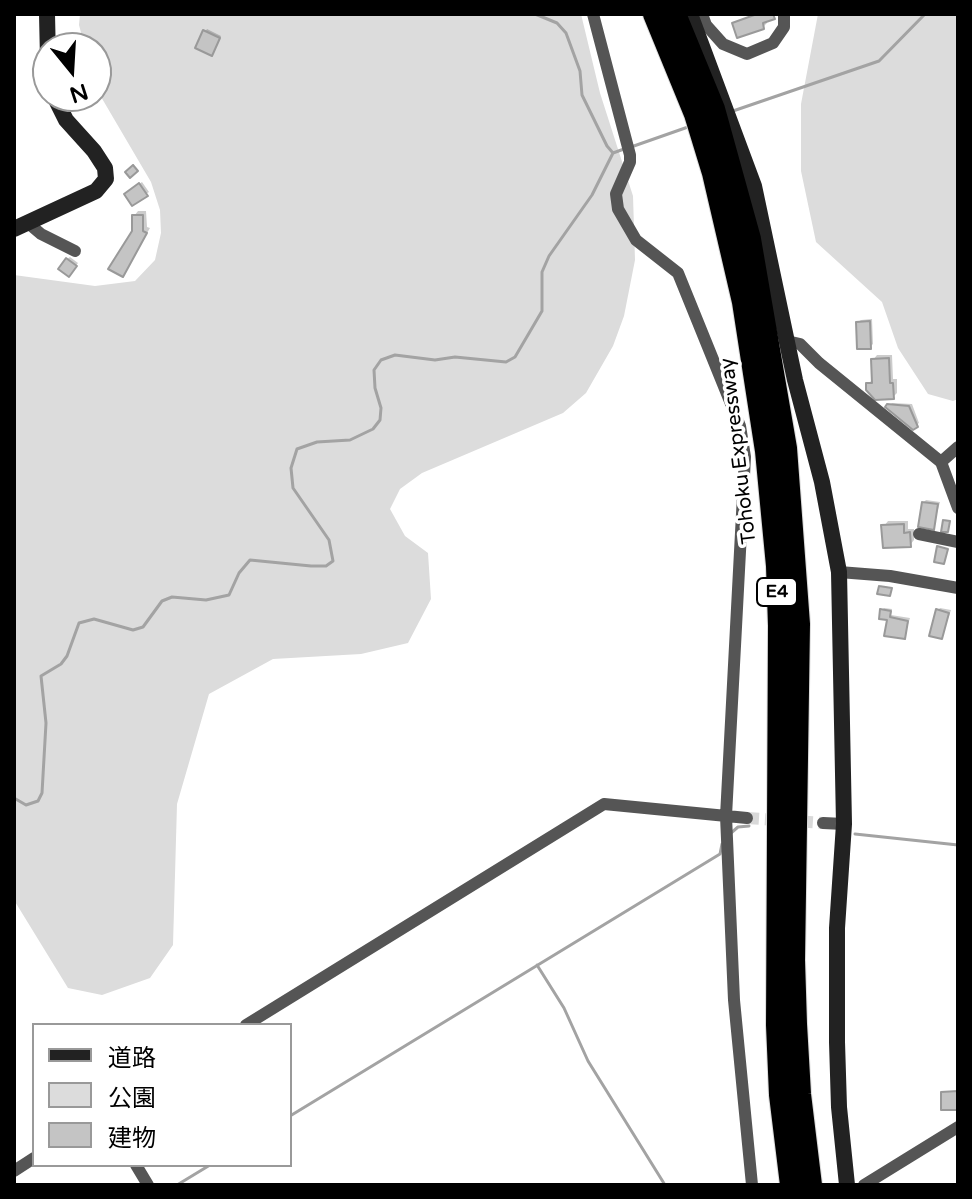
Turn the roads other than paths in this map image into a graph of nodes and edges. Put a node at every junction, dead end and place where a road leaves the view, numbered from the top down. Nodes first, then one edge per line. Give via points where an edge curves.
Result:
1 (593, 14) edge
2 (654, 14) edge
3 (675, 14) edge
4 (690, 14) edge
5 (702, 14) edge
6 (784, 14) edge
7 (62, 112) edge
8 (21, 226) edge
9 (75, 251) dead end
10 (787, 341) junction
11 (958, 447) edge
12 (941, 462) junction
13 (958, 508) edge
14 (919, 534) dead end
15 (958, 542) edge
16 (839, 572) junction
17 (958, 588) edge
18 (726, 816) junction
19 (747, 818) tunnel mouth
20 (823, 823) tunnel mouth
21 (844, 824) junction
22 (249, 1023) edge
23 (958, 1127) edge
24 (32, 1159) edge
25 (137, 1167) edge
26 (14, 1171) edge
27 (148, 1185) edge
28 (752, 1185) edge
29 (791, 1185) edge
30 (811, 1185) edge
31 (847, 1185) edge
32 (864, 1185) edge

1 - 18 street via 630,155 616,194 618,209 636,240 678,273 740,426 745,457
2 - 29 highway, Tohoku Expressway / E4 via 713,173 743,302 766,451 779,626 777,1025
3 - 30 highway, E4 via 714,109 750,239 786,448 799,624 796,1024
4 - 10 street via 754,186
5 - 6 street via 723,44 747,54 773,43 784,27
7 - 8 street via 94,151 106,179 96,191
8 - 9 street
10 - 12 street via 800,344
10 - 16 street
11 - 12 street
12 - 13 street
14 - 15 street
16 - 17 street
16 - 21 street
18 - 19 street
18 - 22 street via 604,804
18 - 28 street via 734,1000
20 - 21 street
21 - 31 street via 837,1042
23 - 32 street
24 - 26 street
25 - 27 street

